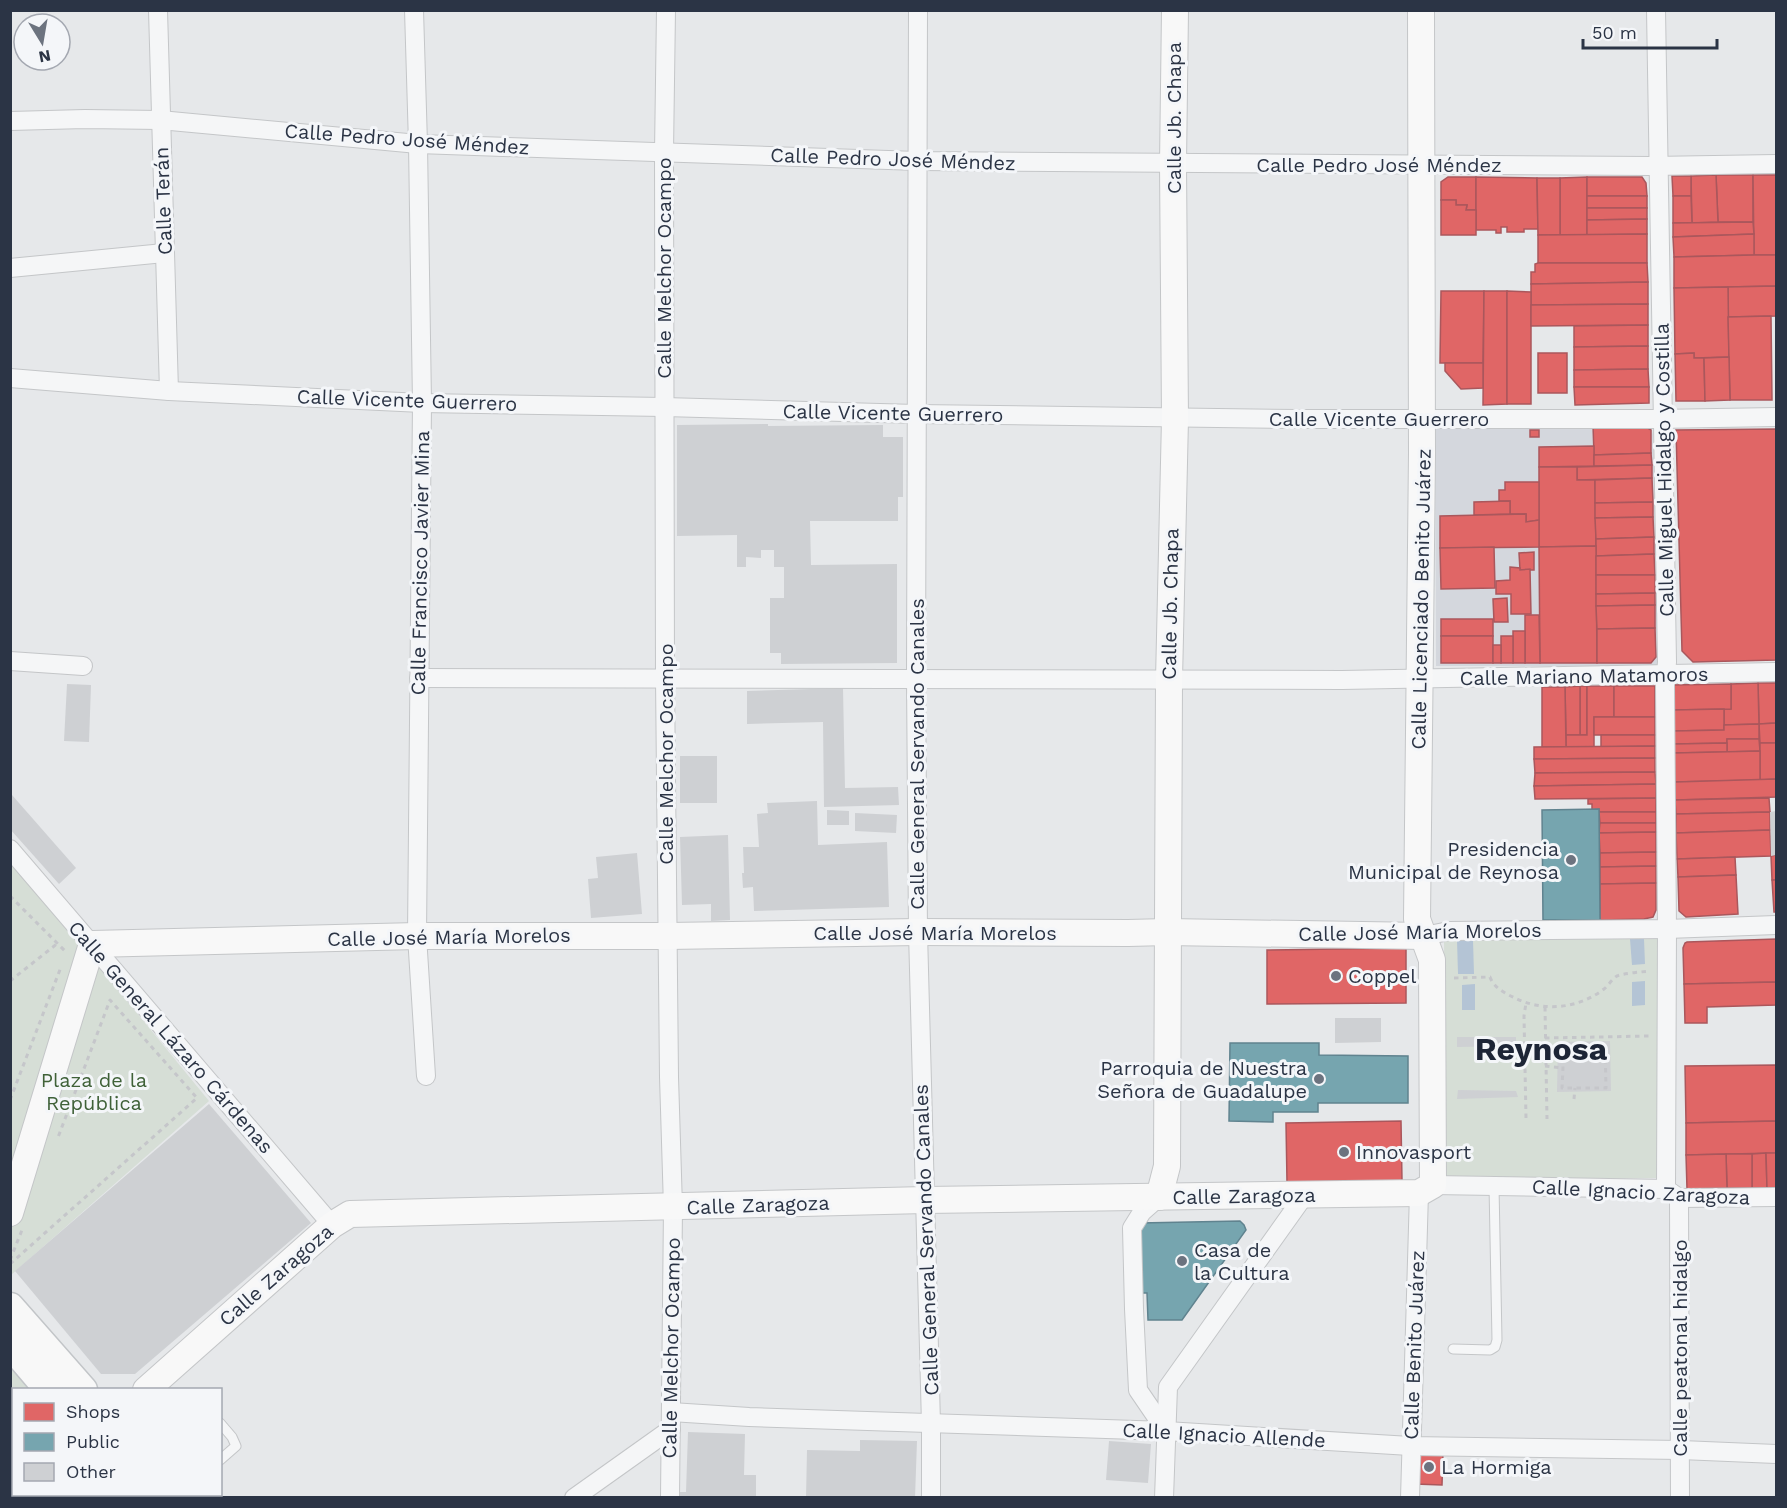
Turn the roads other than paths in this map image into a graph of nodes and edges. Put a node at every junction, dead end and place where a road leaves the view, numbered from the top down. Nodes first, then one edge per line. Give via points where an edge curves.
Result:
1 (158, 10) edge
2 (414, 10) edge
3 (666, 10) edge
4 (918, 10) edge
5 (1175, 10) edge
6 (1421, 10) edge
7 (1656, 10) edge
8 (160, 120) junction
9 (10, 121) edge
10 (418, 144) junction
11 (664, 152) junction
12 (918, 161) junction
13 (1173, 164) junction
14 (1776, 164) edge
15 (1423, 165) junction
16 (1658, 165) junction
17 (164, 253) junction
18 (10, 268) edge
19 (10, 378) edge
20 (169, 391) junction
21 (422, 402) junction
22 (664, 407) junction
23 (916, 414) junction
24 (1776, 417) edge
25 (1175, 419) junction
26 (1422, 419) junction
27 (1663, 419) junction
28 (10, 662) edge
29 (83, 666) dead end
30 (1776, 672) edge
31 (1666, 673) junction
32 (419, 678) junction
33 (665, 678) junction
34 (916, 678) junction
35 (1169, 680) junction
36 (1420, 680) junction
37 (10, 849) edge
38 (1776, 925) edge
39 (1667, 929) junction
40 (918, 932) junction
41 (1167, 932) junction
42 (417, 936) junction
43 (668, 936) junction
44 (1424, 936) junction
45 (92, 944) junction
46 (426, 1076) dead end
47 (1494, 1186) junction
48 (1426, 1189) junction
49 (1673, 1193) junction
50 (1304, 1196) junction
51 (1159, 1197) junction
52 (1776, 1197) edge
53 (925, 1200) junction
54 (673, 1207) junction
55 (17, 1220) edge
56 (332, 1225) junction
57 (10, 1307) edge
58 (10, 1344) edge
59 (1453, 1349) dead end
60 (48, 1388) edge
61 (82, 1388) edge
62 (147, 1388) edge
63 (671, 1420) junction
64 (931, 1424) junction
65 (222, 1425) edge
66 (1166, 1431) junction
67 (1411, 1445) junction
68 (1681, 1450) junction
69 (1776, 1454) edge
70 (222, 1458) edge
71 (574, 1497) edge
72 (670, 1497) edge
73 (931, 1497) edge
74 (1164, 1497) edge
75 (1410, 1497) edge
76 (1680, 1497) edge

1 - 8 street, Calle Terán
2 - 10 street, Calle Francisco Javier Mina
3 - 11 street, Calle Melchor Ocampo
4 - 12 street, Calle General Servando Canales
5 - 13 main road, Calle Jb. Chapa
6 - 15 main road, Calle Licenciado Benito Juárez
7 - 16 street, Calle Miguel Hidalgo y Costilla
8 - 9 street, Calle Pedro José Méndez
8 - 10 street, Calle Pedro José Méndez
8 - 17 street, Calle Terán
10 - 11 street, Calle Pedro José Méndez
10 - 21 street, Calle Francisco Javier Mina
11 - 12 street, Calle Pedro José Méndez
11 - 22 street, Calle Melchor Ocampo
12 - 13 street, Calle Pedro José Méndez
12 - 23 street, Calle General Servando Canales
13 - 15 street, Calle Pedro José Méndez
13 - 25 main road, Calle Jb. Chapa
14 - 16 street, Calle Pedro José Méndez
15 - 16 street, Calle Pedro José Méndez
15 - 26 main road, Calle Licenciado Benito Juárez
16 - 27 street, Calle Miguel Hidalgo y Costilla
17 - 18 street
17 - 20 street, Calle Terán
19 - 20 street, Calle Vicente Guerrero
20 - 21 street, Calle Vicente Guerrero
21 - 22 street, Calle Vicente Guerrero
21 - 32 street, Calle Francisco Javier Mina
22 - 23 street, Calle Vicente Guerrero
22 - 33 street, Calle Melchor Ocampo
23 - 25 street, Calle Vicente Guerrero
23 - 34 street, Calle General Servando Canales
24 - 27 street, Calle Vicente Guerrero
25 - 26 street, Calle Vicente Guerrero
25 - 35 main road, Calle Jb. Chapa
26 - 27 street, Calle Vicente Guerrero
26 - 36 main road, Calle Licenciado Benito Juárez
27 - 31 street, Calle Miguel Hidalgo y Costilla
28 - 29 street
30 - 31 street, Calle Mariano Matamoros
31 - 36 street, Calle Mariano Matamoros
31 - 39 street, Calle Miguel Hidalgo y Costilla
32 - 33 street, Calle Mariano Matamoros
32 - 42 street, Calle Francisco Javier Mina
33 - 34 street, Calle Mariano Matamoros
33 - 43 street, Calle Melchor Ocampo
34 - 35 street, Calle Mariano Matamoros
34 - 40 street, Calle General Servando Canales
35 - 36 street, Calle Mariano Matamoros
35 - 41 main road, Calle Jb. Chapa
36 - 44 main road, Calle Licenciado Benito Juárez via 1417,919
37 - 45 street, Calle General Lázaro Cárdenas
38 - 39 street, Calle José María Morelos
39 - 44 street, Calle José María Morelos via 1449,931
39 - 49 street, Calle peatonal hidalgo
40 - 41 main road, Calle José María Morelos
40 - 43 main road, Calle José María Morelos
40 - 53 street, Calle General Servando Canales
41 - 44 main road, Calle José María Morelos
41 - 51 main road, Calle Jb. Chapa via 1167,1166
42 - 43 main road, Calle José María Morelos
42 - 45 main road, Calle José María Morelos
42 - 46 street, Calle Francisco Javier Mina
43 - 54 street, Calle Melchor Ocampo
44 - 48 main road, Calle Licenciado Benito Juárez via 1432,960
45 - 55 main road
45 - 56 street, Calle General Lázaro Cárdenas
47 - 48 street, Calle Ignacio Zaragoza
47 - 49 street, Calle Ignacio Zaragoza
47 - 59 lane via 1497,1340 1490,1350
48 - 50 main road, Calle Zaragoza
48 - 67 street, Calle Benito Juárez
49 - 52 street, Calle Ignacio Zaragoza
49 - 68 street, Calle peatonal hidalgo
50 - 51 main road, Calle Zaragoza
50 - 66 street via 1168,1387
51 - 53 main road, Calle Zaragoza
51 - 66 street via 1132,1228 1134,1309 1138,1390
53 - 54 main road, Calle Zaragoza
53 - 64 street, Calle General Servando Canales
54 - 56 main road, Calle Zaragoza via 350,1214
54 - 63 street, Calle Melchor Ocampo
56 - 62 main road, Calle Zaragoza
57 - 61 main road
58 - 60 main road
63 - 64 street, Calle Ignacio Allende via 749,1417
63 - 71 street
63 - 72 street, Calle Melchor Ocampo
64 - 66 street, Calle Ignacio Allende
64 - 73 street, Calle General Servando Canales
65 - 70 lane via 236,1446
66 - 67 street, Calle Ignacio Allende
66 - 74 street
67 - 68 street, Calle Ignacio Allende
67 - 75 street, Calle Benito Juárez
68 - 69 street, Calle Ignacio Allende
68 - 76 street, Calle peatonal hidalgo

